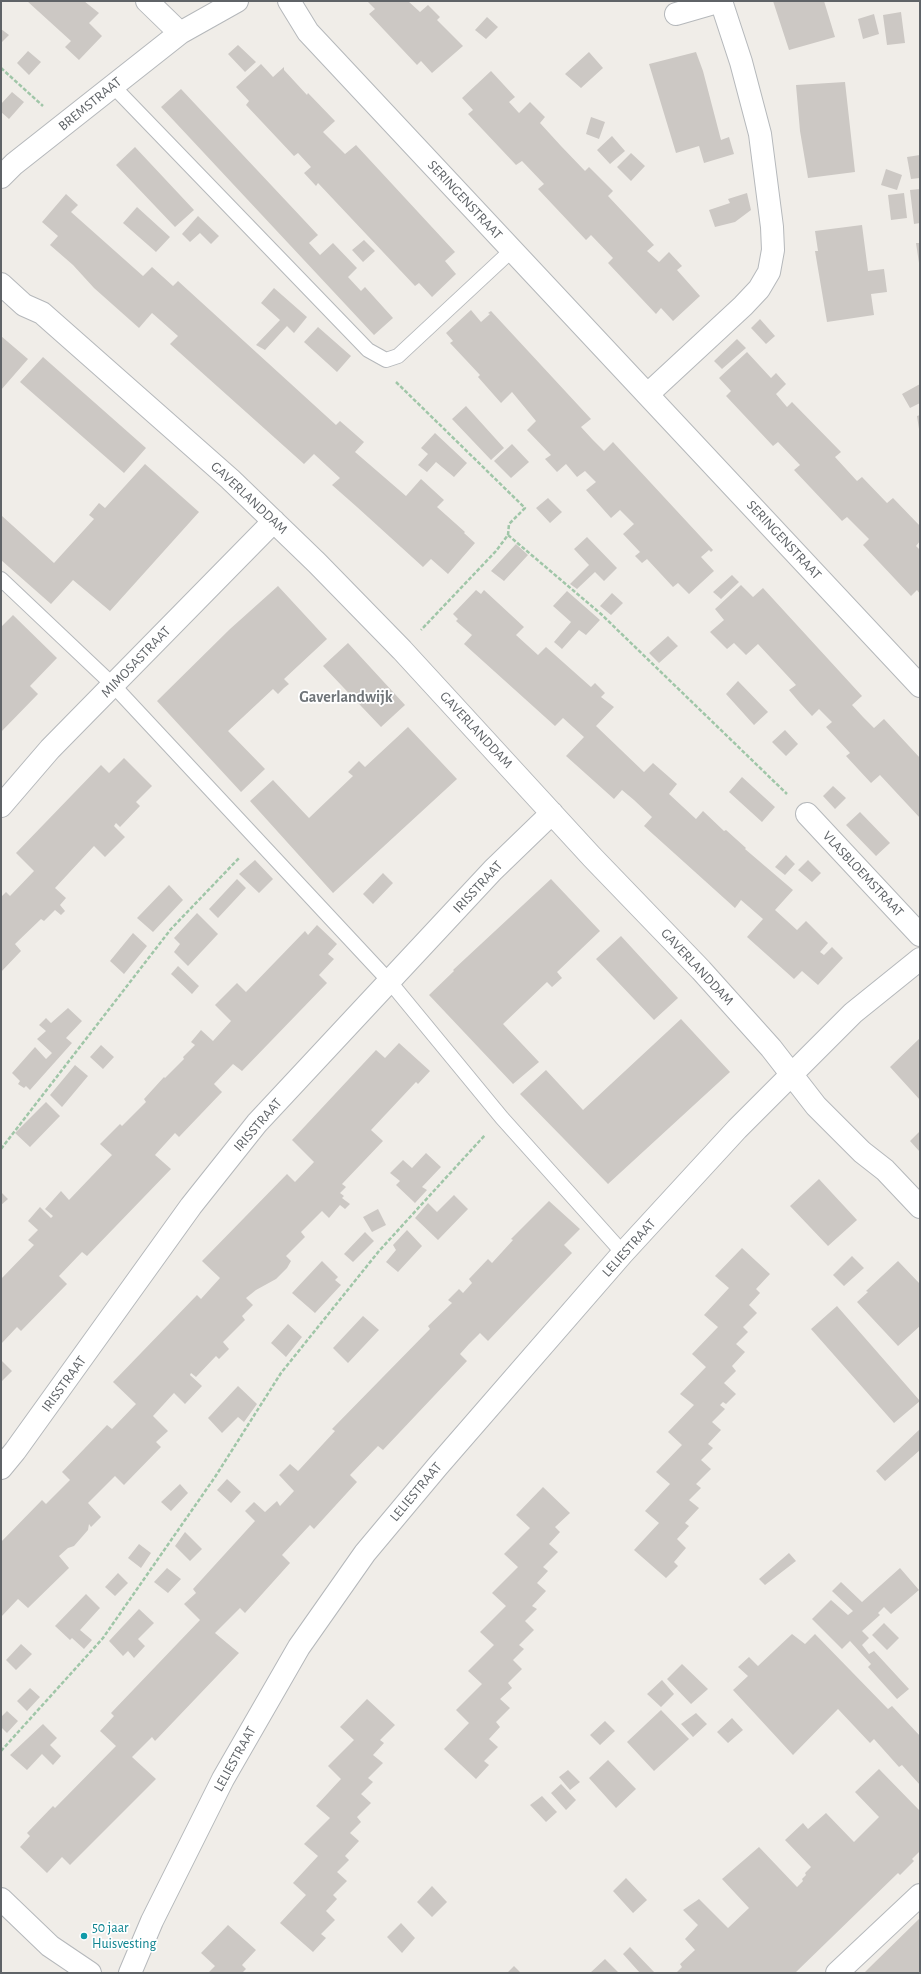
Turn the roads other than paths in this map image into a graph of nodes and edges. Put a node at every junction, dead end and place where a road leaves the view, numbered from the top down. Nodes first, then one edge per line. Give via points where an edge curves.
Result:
1 (147, 1) edge
2 (237, 1) edge
3 (289, 1) edge
4 (721, 1) edge
5 (676, 14) dead end
6 (180, 33) junction
7 (112, 85) junction
8 (1, 177) edge
9 (512, 250) junction
10 (1, 284) edge
11 (648, 394) junction
12 (274, 521) junction
13 (1, 579) edge
14 (113, 685) junction
15 (920, 686) edge
16 (1, 806) edge
17 (552, 813) junction
18 (807, 814) road end
19 (920, 935) edge
20 (920, 959) edge
21 (390, 982) junction
22 (792, 1074) junction
23 (920, 1207) edge
24 (623, 1253) junction
25 (1, 1468) edge
26 (920, 1895) edge
27 (2, 1903) edge
28 (90, 1973) edge
29 (130, 1973) edge
30 (837, 1973) edge

1 - 6 street
2 - 6 street, BREMSTRAAT
3 - 9 street, SERINGENSTRAAT via 308,32
4 - 5 street
4 - 11 street via 742,62 760,134 772,227 773,250 769,272 743,306
6 - 7 street, BREMSTRAAT
7 - 8 street, BREMSTRAAT
7 - 9 lane via 368,350 386,360 398,356
9 - 11 street, SERINGENSTRAAT
10 - 12 street, GAVERLANDDAM via 24,305 42,314 230,479
11 - 15 street, SERINGENSTRAAT
12 - 14 street, MIMOSASTRAAT
12 - 17 street, GAVERLANDDAM via 402,650
13 - 14 lane
14 - 16 street, MIMOSASTRAAT via 50,749
14 - 21 lane
17 - 21 street, IRISSTRAAT via 493,870
17 - 22 street, GAVERLANDDAM via 701,970 772,1048
18 - 19 street, VLASBLOEMSTRAAT
20 - 22 street via 853,1013
21 - 24 lane via 502,1118
21 - 25 street, IRISSTRAAT via 257,1123 192,1206
22 - 23 street, GAVERLANDDAM via 816,1106 862,1152 885,1170
22 - 24 street, LELIESTRAAT
24 - 29 street, LELIESTRAAT via 365,1553 299,1647 223,1779 152,1921
26 - 30 street
27 - 28 street via 50,1946

